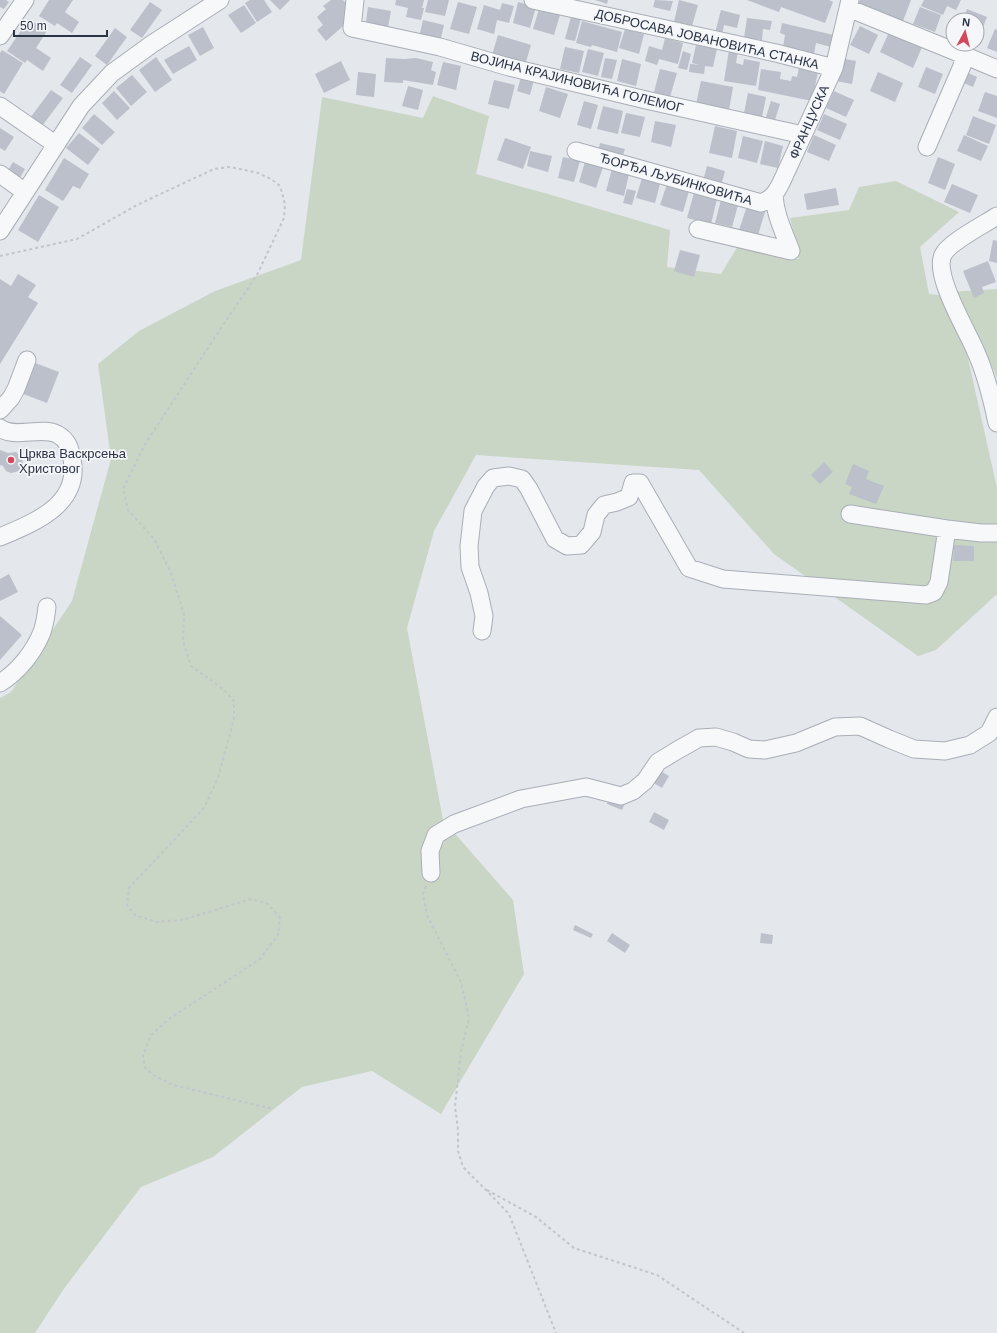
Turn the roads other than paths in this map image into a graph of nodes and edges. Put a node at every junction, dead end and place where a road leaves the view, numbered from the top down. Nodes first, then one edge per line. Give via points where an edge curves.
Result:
1 (25, 0) edge
2 (220, 0) edge
3 (355, 0) edge
4 (533, 0) edge
5 (849, 4) edge
6 (0, 36) edge
7 (961, 54) junction
8 (834, 68) junction
9 (997, 69) edge
10 (0, 106) edge
11 (803, 135) junction
12 (55, 144) junction
13 (927, 148) dead end
14 (576, 151) dead end
15 (0, 174) edge
16 (25, 192) junction
17 (774, 195) junction
18 (997, 216) edge
19 (698, 229) dead end
20 (0, 231) edge
21 (27, 360) dead end
22 (0, 410) edge
23 (997, 423) edge
24 (0, 428) edge
25 (850, 514) dead end
26 (947, 529) junction
27 (997, 533) edge
28 (0, 537) edge
29 (47, 607) dead end
30 (482, 631) dead end
31 (0, 683) edge
32 (997, 717) edge
33 (431, 873) road end

1 - 6 street
2 - 12 street via 112,73 81,106
3 - 11 street, ВОЈИНА КРАЈИНОВИЋА ГОЛЕМОГ via 352,28
4 - 8 street, ДОБРОСАВА ЈОВАНОВИЋА СТАНКА
5 - 7 street
5 - 8 street, ФРАНЦУСКА
7 - 9 street
7 - 13 street via 962,66
8 - 11 street, ФРАНЦУСКА
10 - 12 street
11 - 17 street, ФРАНЦУСКА
12 - 16 street
14 - 17 street, ЂОРЂА ЉУБИНКОВИЋА via 761,203
15 - 16 street
16 - 20 street
17 - 19 street via 779,220 791,251
18 - 23 street via 951,246 943,254 941,266 954,306 976,352
21 - 22 street via 16,389
24 - 28 street via 14,432 55,433 70,447 73,461 68,491 59,504 43,517
25 - 26 street
26 - 27 street via 981,534
26 - 30 street via 939,582 934,592 926,595 723,579 688,568 640,483 633,482 629,497 604,505 596,515 592,532 581,545 567,546 555,539 522,479 509,476 494,478 486,486 473,511 469,546 470,567 484,616
29 - 31 street via 42,631 31,652 20,667
32 - 33 street via 989,733 970,745 945,751 914,749 860,726 835,727 796,743 766,750 749,748 716,737 699,738 658,762 645,781 627,794 621,796 586,787 521,800 454,824 436,835 430,851

